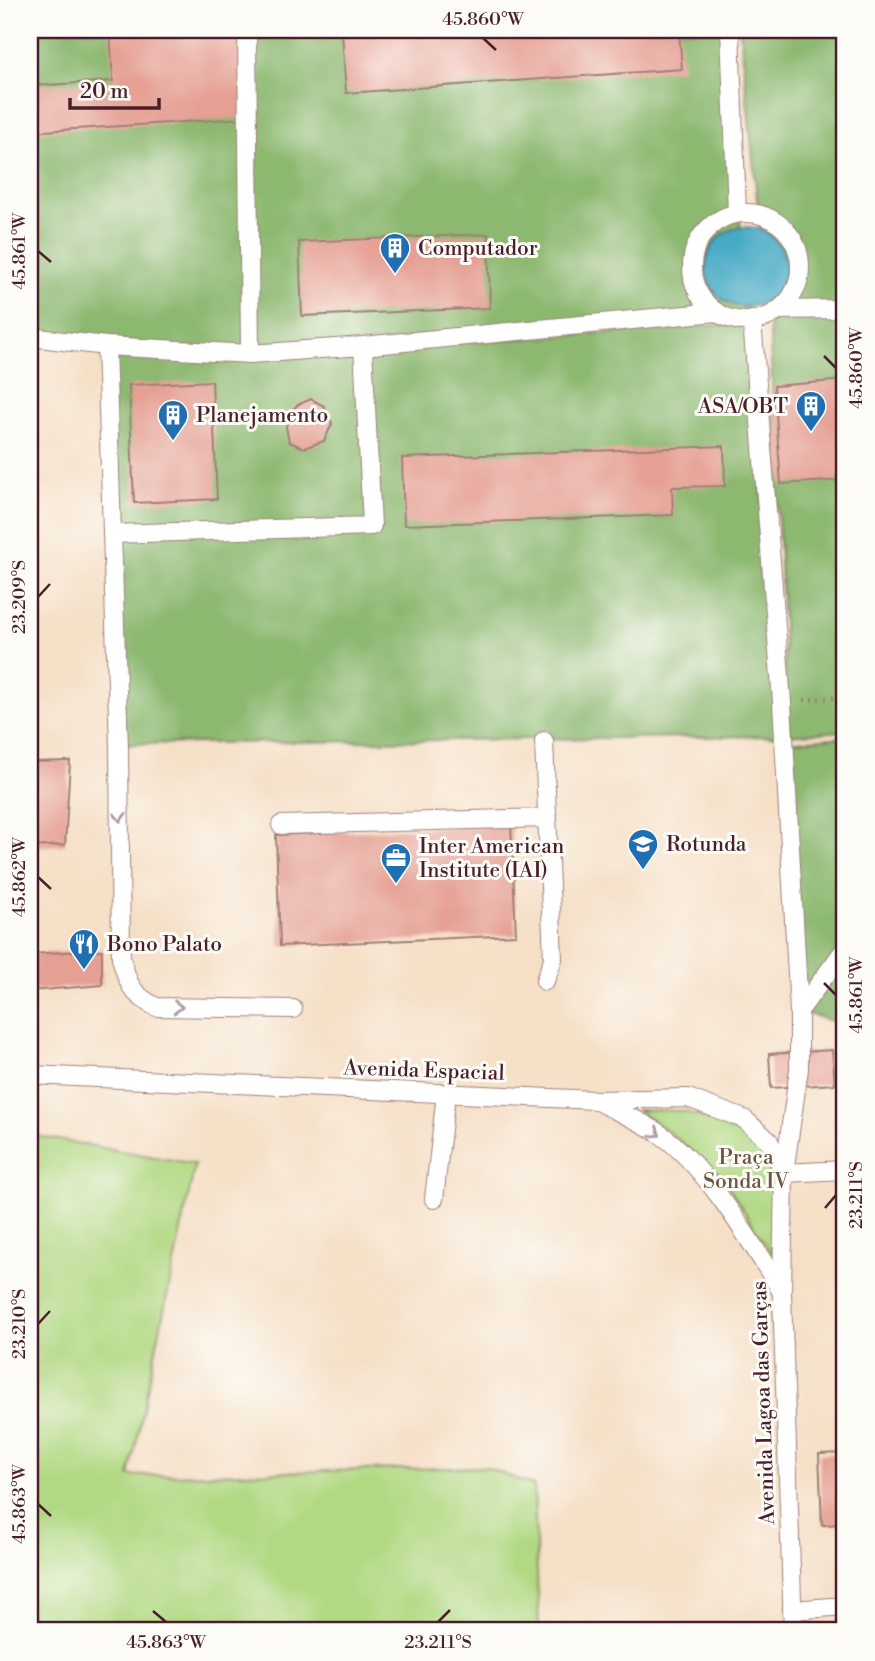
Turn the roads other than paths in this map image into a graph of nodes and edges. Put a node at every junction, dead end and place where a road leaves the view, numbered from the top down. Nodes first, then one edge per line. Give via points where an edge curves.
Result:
1 (247, 30) edge
2 (730, 30) edge
3 (737, 213) junction
4 (845, 309) edge
5 (778, 310) junction
6 (716, 312) junction
7 (752, 320) junction
8 (30, 337) edge
9 (106, 345) junction
10 (363, 346) junction
11 (250, 354) junction
12 (112, 534) junction
13 (544, 741) dead end
14 (548, 818) junction
15 (281, 825) dead end
16 (845, 949) edge
17 (545, 981) dead end
18 (293, 1009) dead end
19 (799, 1011) junction
20 (30, 1076) edge
21 (446, 1094) junction
22 (596, 1100) junction
23 (845, 1170) edge
24 (785, 1173) junction
25 (434, 1199) dead end
26 (782, 1293) junction
27 (845, 1606) edge
28 (792, 1610) junction
29 (793, 1631) edge

1 - 11 lane
2 - 3 lane
3 - 5 lane via 772,219 796,246 798,281
3 - 6 lane via 705,231 692,265 694,283
4 - 5 lane
5 - 7 lane
6 - 7 lane
6 - 10 lane
7 - 19 lane, Avenida Lagoa das Garças via 782,702
8 - 9 lane
9 - 11 lane
9 - 12 lane
10 - 11 lane
10 - 12 lane via 372,526
12 -> 18 lane via 121,958 128,982 139,998 156,1007
13 - 14 lane
14 - 15 lane
14 - 17 lane via 553,959
16 - 19 lane
19 - 24 lane, Avenida Lagoa das Garças via 799,1069
20 - 21 lane, Avenida Espacial
21 - 22 lane, Avenida Espacial
21 - 25 lane
22 - 24 lane, Avenida Espacial via 688,1098 744,1119 769,1141
22 -> 26 lane via 658,1132 691,1161 752,1243
23 - 24 lane
24 - 26 lane, Avenida Lagoa das Garças
26 - 28 lane, Avenida Lagoa das Garças
27 - 28 lane
28 - 29 lane, Avenida Lagoa das Garças

